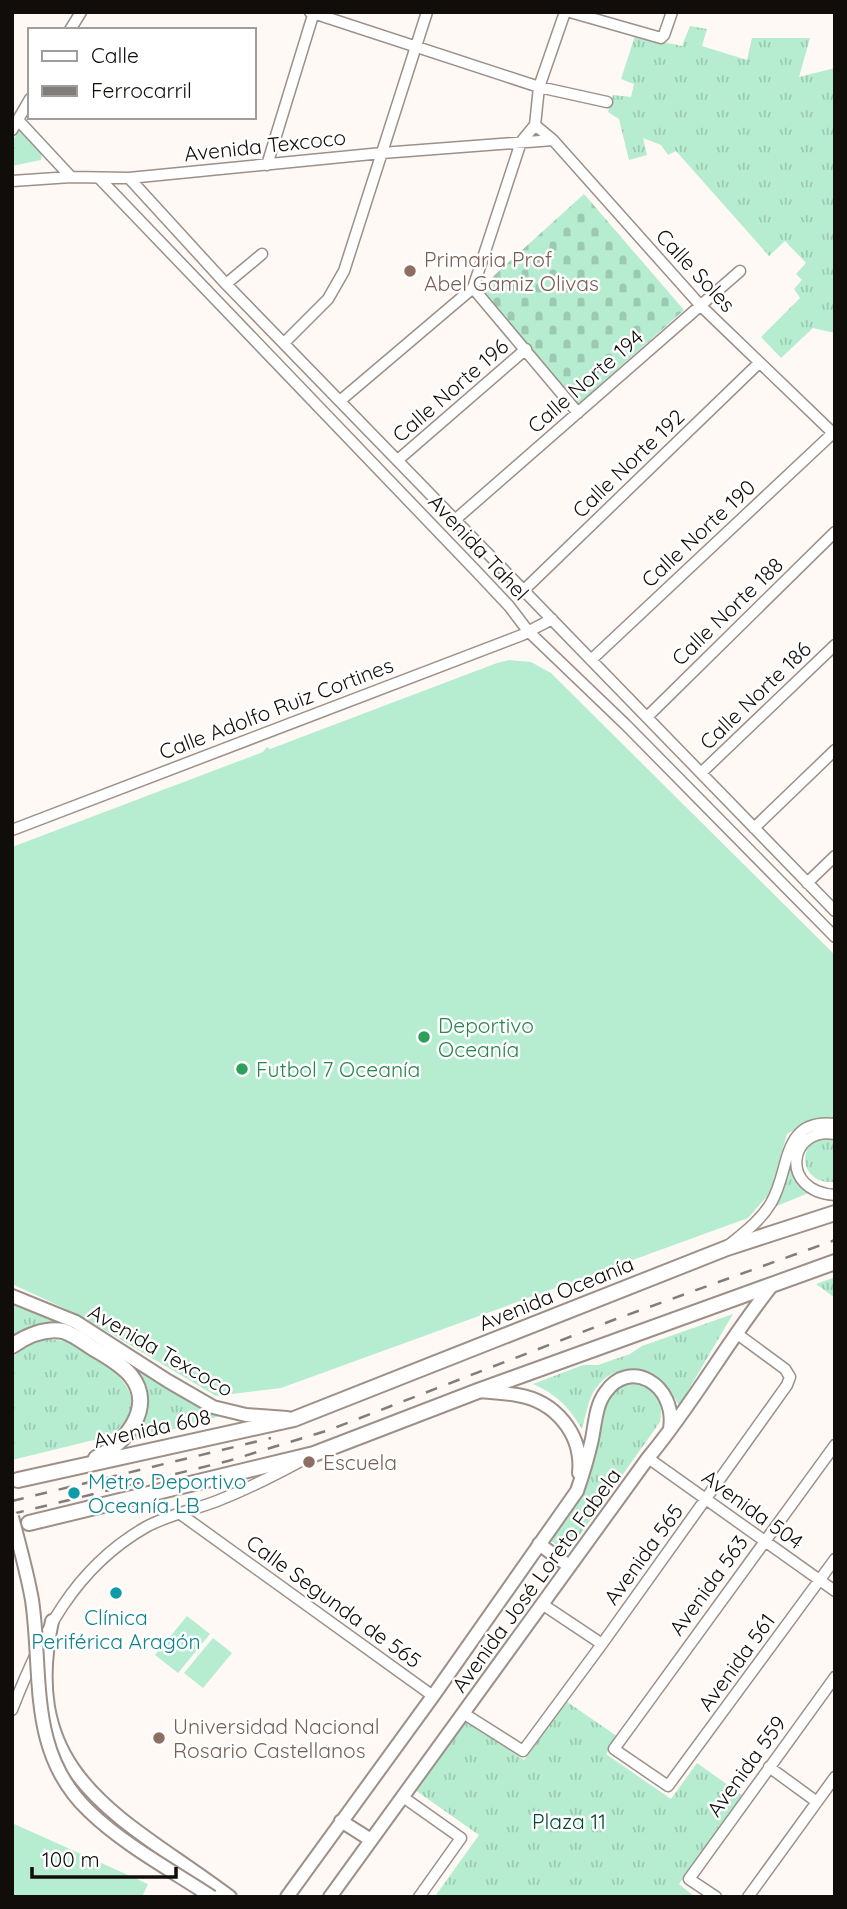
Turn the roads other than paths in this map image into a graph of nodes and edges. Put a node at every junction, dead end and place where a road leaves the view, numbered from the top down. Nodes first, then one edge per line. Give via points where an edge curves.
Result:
1 (80, 12) edge
2 (427, 12) edge
3 (567, 12) edge
4 (672, 12) edge
5 (312, 13) edge
6 (71, 28) edge
7 (415, 47) junction
8 (539, 87) junction
9 (28, 102) edge
10 (607, 102) dead end
11 (15, 125) edge
12 (535, 125) junction
13 (552, 140) junction
14 (521, 142) junction
15 (382, 153) junction
16 (267, 164) junction
17 (71, 177) junction
18 (129, 177) junction
19 (99, 178) junction
20 (12, 181) edge
21 (262, 254) dead end
22 (740, 271) dead end
23 (226, 284) junction
24 (473, 288) junction
25 (701, 306) junction
26 (284, 343) junction
27 (526, 349) junction
28 (759, 363) junction
29 (341, 400) junction
30 (578, 413) junction
31 (833, 434) edge
32 (399, 459) junction
33 (456, 519) junction
34 (835, 533) edge
35 (524, 590) junction
36 (552, 619) junction
37 (528, 631) junction
38 (835, 645) edge
39 (591, 660) junction
40 (647, 717) junction
41 (835, 750) edge
42 (701, 773) junction
43 (754, 828) junction
44 (12, 830) edge
45 (835, 856) edge
46 (807, 883) junction
47 (835, 911) edge
48 (835, 937) edge
49 (835, 1124) edge
50 (835, 1134) edge
51 (835, 1195) edge
52 (835, 1213) edge
53 (727, 1248) junction
54 (835, 1262) edge
55 (773, 1284) junction
56 (12, 1296) edge
57 (736, 1333) junction
58 (12, 1346) edge
59 (478, 1391) junction
60 (294, 1419) junction
61 (669, 1433) junction
62 (835, 1445) edge
63 (314, 1454) junction
64 (648, 1458) junction
65 (79, 1466) junction
66 (18, 1480) dead end
67 (577, 1491) junction
68 (706, 1499) junction
69 (179, 1513) junction
70 (12, 1517) edge
71 (29, 1523) dead end
72 (765, 1540) junction
73 (539, 1544) junction
74 (835, 1559) edge
75 (569, 1566) junction
76 (820, 1580) junction
77 (835, 1591) edge
78 (542, 1604) junction
79 (52, 1621) junction
80 (602, 1644) junction
81 (835, 1676) edge
82 (433, 1696) junction
83 (12, 1710) edge
84 (463, 1713) junction
85 (769, 1767) junction
86 (835, 1777) edge
87 (668, 1786) joint
88 (403, 1797) junction
89 (817, 1801) junction
90 (341, 1821) junction
91 (371, 1840) junction
92 (212, 1897) edge
93 (230, 1897) edge
94 (287, 1897) edge
95 (330, 1897) edge
96 (419, 1897) edge
97 (716, 1897) edge
98 (748, 1897) edge

1 - 6 street
2 - 7 street
3 - 4 street via 661,38
3 - 8 street
5 - 7 street
5 - 16 street
7 - 8 street
7 - 15 street
8 - 10 street
8 - 12 street
9 - 11 street
11 - 17 street
12 - 13 street, Calle Soles
12 - 14 street
13 - 14 street, Avenida Texcoco
13 - 25 street, Calle Soles
14 - 15 street, Avenida Texcoco
14 - 24 street
15 - 16 street, Avenida Texcoco
15 - 26 street via 337,288
16 - 18 street, Avenida Texcoco
17 - 19 street, Avenida Texcoco
17 - 20 street, Avenida Texcoco
18 - 19 street, Avenida Texcoco
18 - 23 street, Avenida Tahel
19 - 37 street, Avenida Tahel
21 - 23 street
22 - 25 street, Calle Norte 194
23 - 26 street, Avenida Tahel
24 - 27 street
24 - 29 street
25 - 28 street, Calle Soles
25 - 30 street, Calle Norte 194
26 - 29 street, Avenida Tahel
27 - 30 street
27 - 32 street, Calle Norte 196
28 - 31 street, Calle Soles
28 - 35 street, Calle Norte 192
29 - 32 street, Avenida Tahel
30 - 33 street, Calle Norte 194
31 - 39 street, Calle Norte 190
32 - 33 street, Avenida Tahel
33 - 35 street, Avenida Tahel
34 - 40 street, Calle Norte 188
35 - 36 street, Avenida Tahel
36 - 37 street, Calle Adolfo Ruiz Cortines
36 - 39 street, Avenida Tahel
37 - 44 street, Calle Adolfo Ruiz Cortines
37 - 48 street, Avenida Tahel
38 - 42 street, Calle Norte 186
39 - 40 street, Avenida Tahel
40 - 42 street, Avenida Tahel
41 - 43 street
42 - 43 street, Avenida Tahel
43 - 46 street, Avenida Tahel
45 - 46 street
46 - 47 street, Avenida Tahel
49 - 53 street via 822,1122 799,1132 773,1200
50 - 51 street via 824,1132 806,1140 796,1168 805,1185 823,1195
52 - 53 highway, Avenida Oceanía
53 - 60 highway, Avenida Oceanía
54 - 55 highway
55 - 57 main road, Avenida José Loreto Fabela
55 - 59 highway
56 - 60 main road, Avenida Texcoco via 76,1322 213,1407
57 - 61 main road, Avenida José Loreto Fabela
57 - 68 street, Avenida 565 via 790,1377
58 - 65 highway via 40,1332 62,1331 133,1378 139,1410 131,1431 102,1456
59 - 63 highway
59 - 67 main road via 519,1395 556,1413 570,1428 578,1448
60 - 65 highway, Avenida 608
61 - 64 main road, Avenida José Loreto Fabela
61 - 67 main road, Avenida José Loreto Fabela via 672,1415 662,1389 640,1378 617,1382 601,1400
62 - 72 street, Avenida 563
63 - 69 street via 237,1492
63 - 71 highway
64 - 68 street, Avenida 504
64 - 75 main road, Avenida José Loreto Fabela
65 - 66 highway, Avenida 608
67 - 73 main road, Avenida José Loreto Fabela
68 - 72 street, Avenida 504
68 - 80 street, Avenida 565
69 - 79 street via 113,1549 75,1587
69 - 82 street, Calle Segunda de 565
70 - 92 main road, bridge via 32,1601 39,1707 48,1746 63,1780 88,1811
72 - 76 street, Avenida 504
72 - 87 street, Avenida 563 via 614,1749
73 - 75 main road
73 - 82 main road, Avenida José Loreto Fabela
74 - 76 street, Avenida 561
75 - 78 main road, Avenida José Loreto Fabela
76 - 77 street, Avenida 504
76 - 87 street, Avenida 561
78 - 80 street
78 - 84 main road, Avenida José Loreto Fabela
79 - 83 street
79 - 93 main road via 45,1653 49,1714 73,1769 107,1809
80 - 84 street, Avenida 565 via 523,1751
81 - 85 street, Avenida 559
82 - 90 main road, Avenida José Loreto Fabela
84 - 88 main road, Avenida José Loreto Fabela
85 - 89 street
85 - 97 street, Avenida 559 via 689,1879
86 - 89 street
88 - 91 main road, Avenida José Loreto Fabela
88 - 96 street via 461,1838
89 - 98 street
90 - 91 main road
90 - 94 main road, Avenida José Loreto Fabela
91 - 95 main road, Avenida José Loreto Fabela

